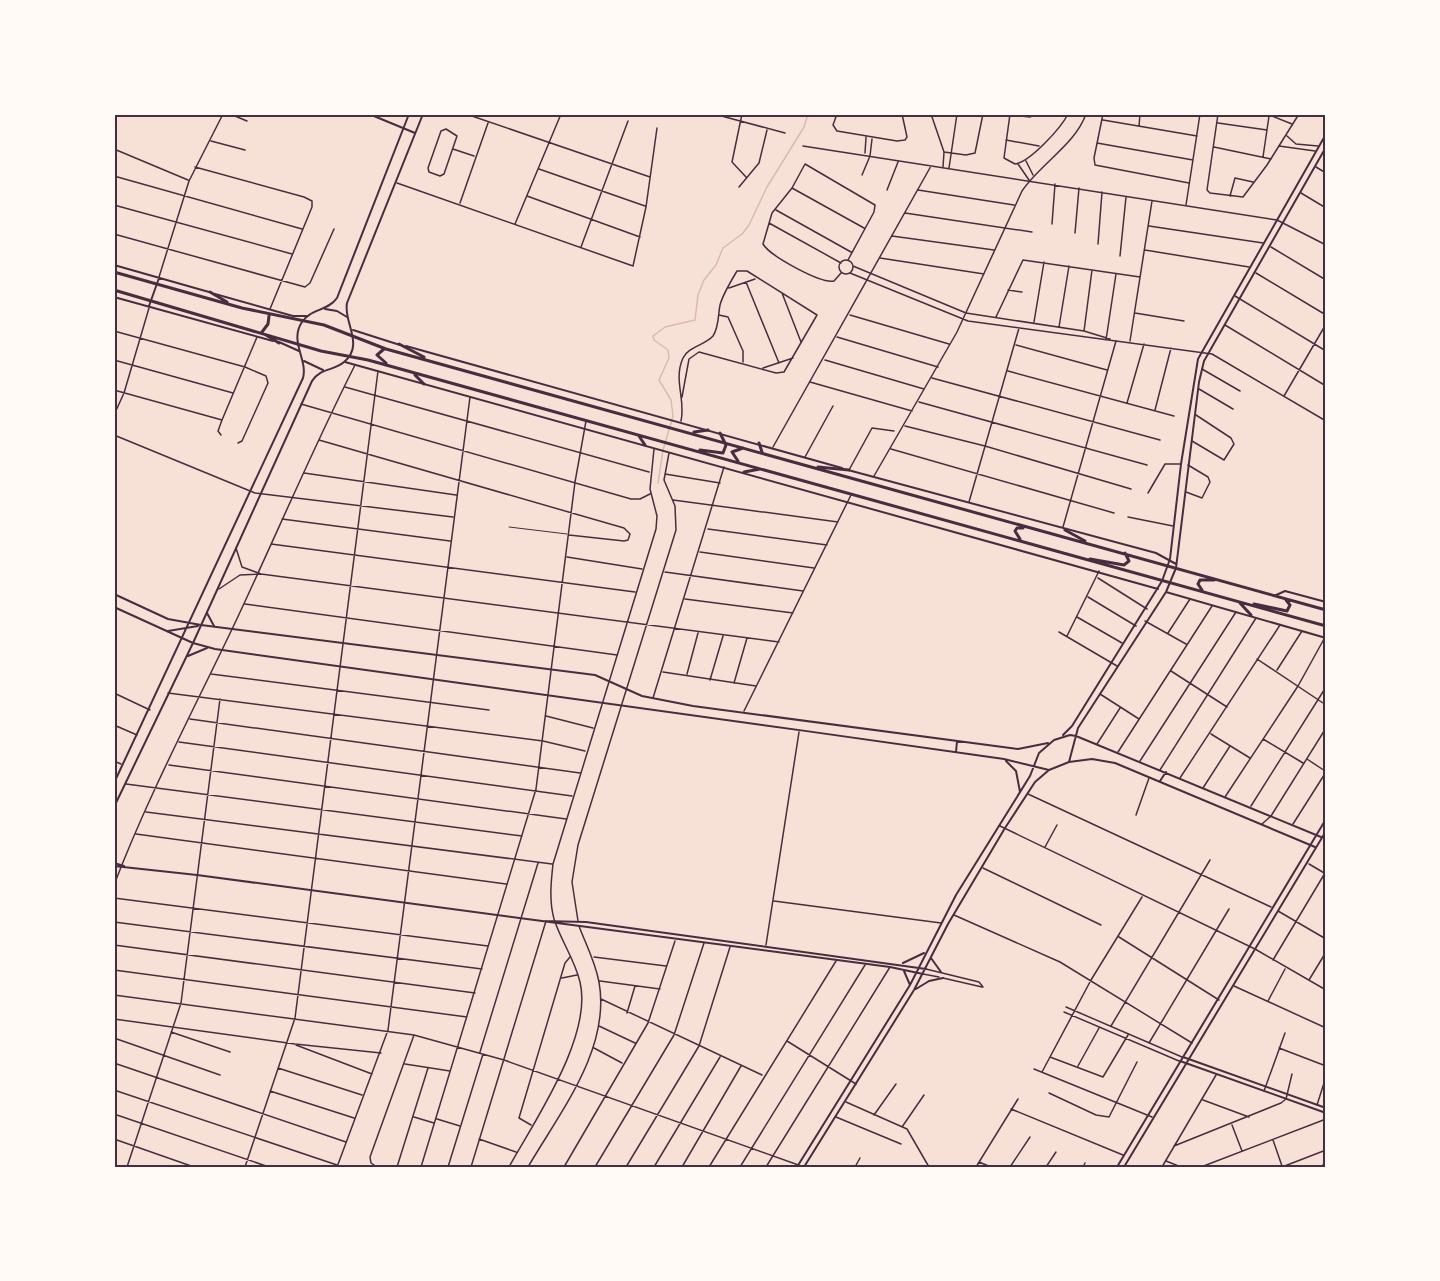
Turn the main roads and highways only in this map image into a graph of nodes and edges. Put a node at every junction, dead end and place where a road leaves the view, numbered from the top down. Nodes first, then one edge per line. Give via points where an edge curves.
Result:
1 (114, 272) edge
2 (114, 290) edge
3 (210, 292) road end
4 (231, 305) junction
5 (268, 315) junction
6 (262, 332) junction
7 (279, 343) road end
8 (399, 344) road end
9 (386, 349) junction
10 (431, 360) junction
11 (390, 366) junction
12 (411, 372) junction
13 (424, 384) road end
14 (708, 430) road end
15 (691, 432) junction
16 (720, 433) road end
17 (638, 435) junction
18 (723, 440) junction
19 (759, 443) road end
20 (645, 445) road end
21 (750, 448) junction
22 (698, 451) junction
23 (762, 452) junction
24 (740, 462) junction
25 (805, 465) junction
26 (763, 469) junction
27 (849, 470) road end
28 (744, 472) road end
29 (1064, 529) road end
30 (1043, 531) junction
31 (1024, 541) junction
32 (1092, 544) junction
33 (1125, 553) junction
34 (1079, 558) junction
35 (1237, 585) junction
36 (1204, 592) junction
37 (1285, 599) junction
38 (1238, 601) junction
39 (1247, 604) junction
40 (1326, 610) edge
41 (1251, 615) road end
42 (1326, 626) edge

1 - 4 main road
2 - 6 main road
3 - 4 main road
4 - 5 main road
5 - 6 main road
5 - 9 main road via 331,327
6 - 7 main road
6 - 11 main road
8 - 10 main road
9 - 10 main road
9 - 11 main road via 376,355
10 - 15 main road
11 - 12 main road
12 - 13 main road
12 - 17 main road
14 - 15 main road
15 - 18 main road
16 - 18 main road
17 - 20 main road
17 - 22 main road
18 - 21 main road
18 - 22 main road via 723,453
19 - 23 main road
21 - 23 main road
21 - 24 main road via 734,449 733,455
22 - 24 main road
23 - 25 main road
24 - 26 main road
25 - 27 main road
25 - 30 main road
26 - 28 main road
26 - 31 main road
29 - 32 main road
30 - 31 main road via 1017,528 1015,534
30 - 32 main road
31 - 34 main road
32 - 33 main road
33 - 34 main road via 1129,561 1124,565
33 - 35 main road
34 - 36 main road
35 - 36 main road via 1203,579 1198,584
35 - 37 main road
36 - 38 main road
37 - 39 main road via 1290,605 1287,611
37 - 40 main road
38 - 39 main road
38 - 41 main road
39 - 42 main road

